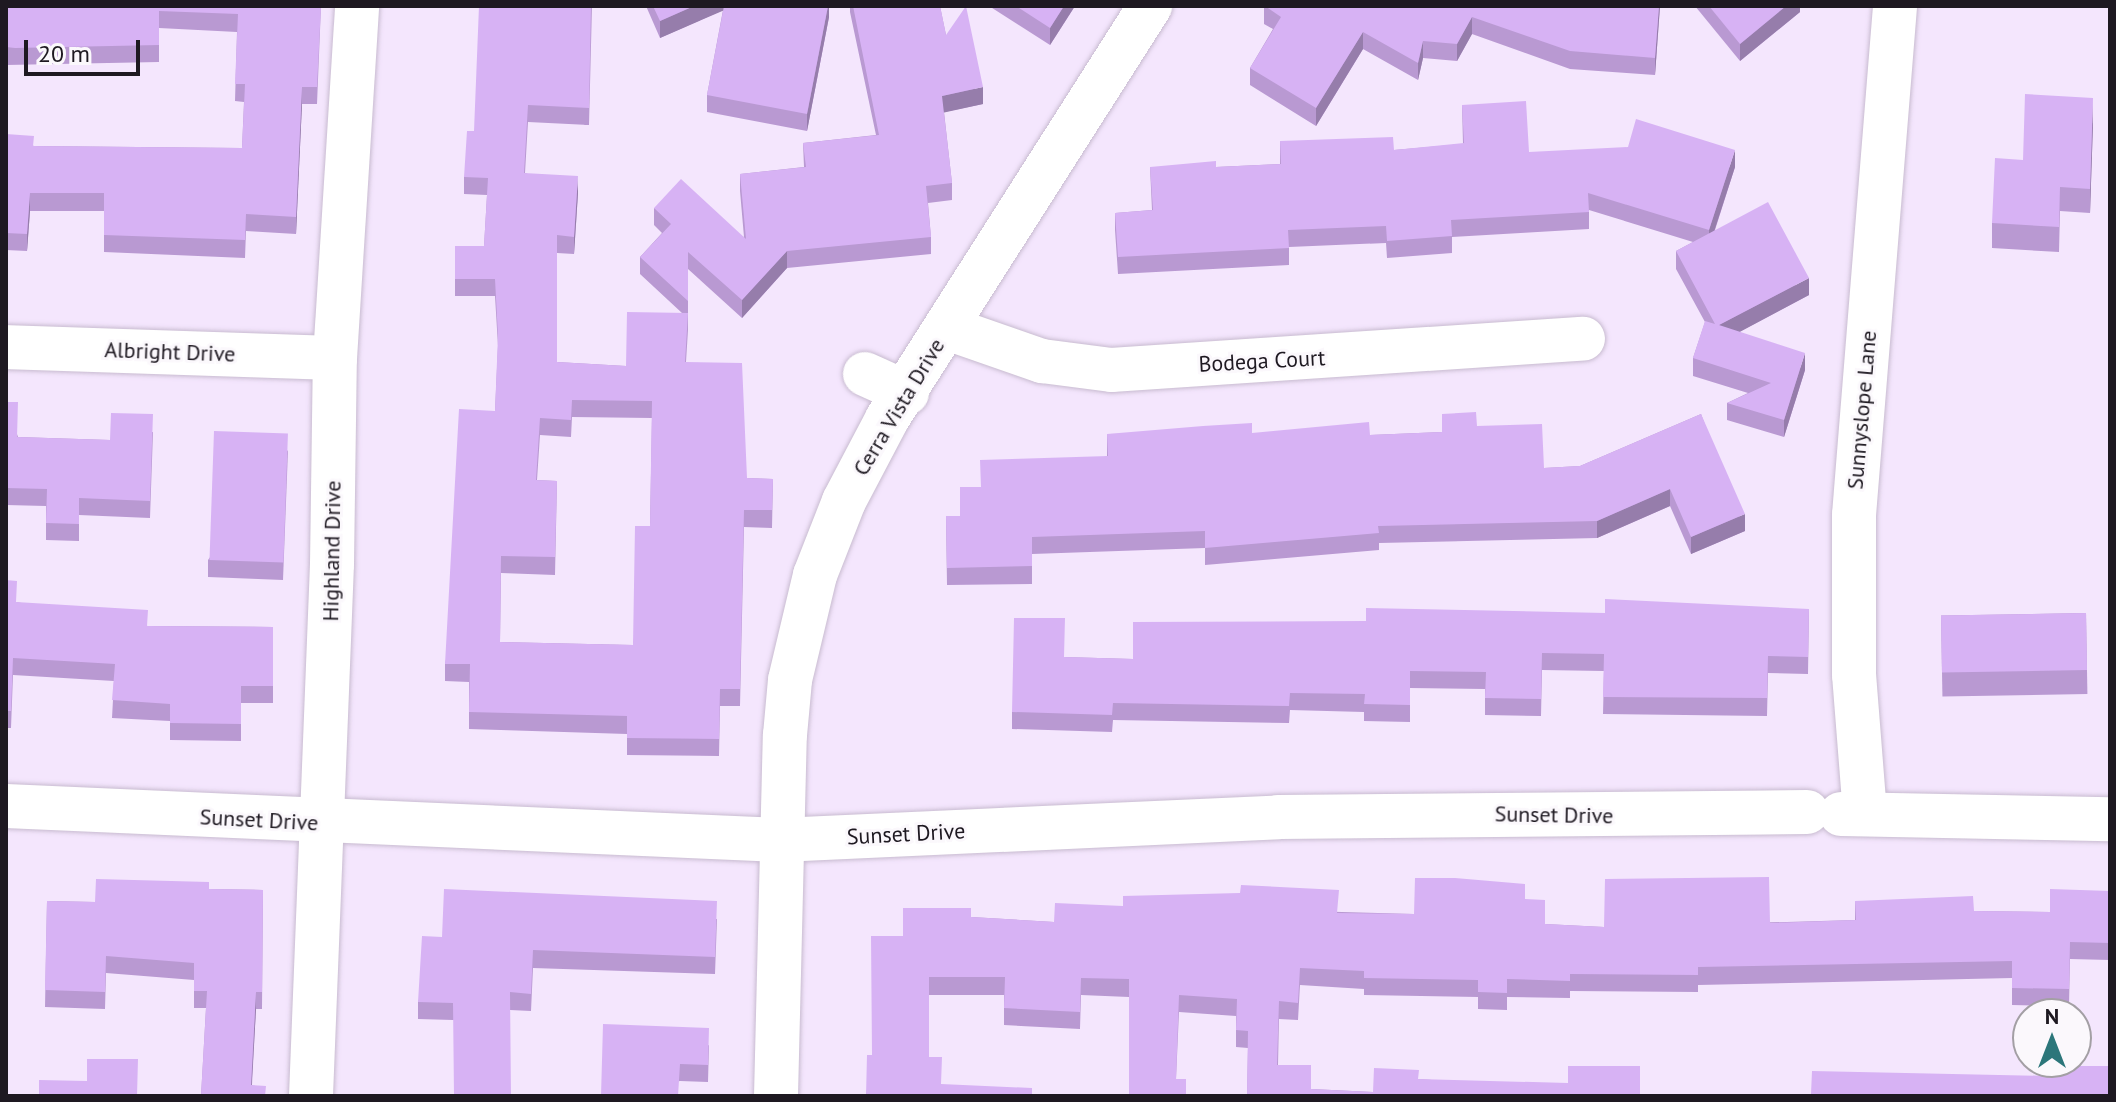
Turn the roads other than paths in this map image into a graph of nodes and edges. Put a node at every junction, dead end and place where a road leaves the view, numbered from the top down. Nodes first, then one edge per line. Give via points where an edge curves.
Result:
1 (357, 6) edge
2 (1150, 6) edge
3 (1895, 6) edge
4 (947, 328) junction
5 (1583, 339) dead end
6 (6, 347) edge
7 (335, 358) junction
8 (865, 374) dead end
9 (907, 393) junction
10 (6, 806) edge
11 (1837, 813) junction
12 (2110, 819) edge
13 (323, 823) junction
14 (780, 840) junction
15 (311, 1096) edge
16 (776, 1096) edge

1 - 7 street, Highland Drive
2 - 4 street, Cerra Vista Drive
3 - 11 street, Sunnyslope Lane via 1854,515 1854,675
4 - 5 street, Bodega Court via 1042,361 1111,370
4 - 9 street, Cerra Vista Drive
6 - 7 street, Albright Drive
7 - 13 street, Highland Drive
8 - 9 street
9 - 14 street, Cerra Vista Drive via 844,501 815,575 790,680
10 - 13 street, Sunset Drive
11 - 12 street, Sunset Drive
11 - 14 street, Sunset Drive via 1278,817
13 - 14 street, Sunset Drive
13 - 15 street, Highland Drive
14 - 16 street, Cerra Vista Drive

